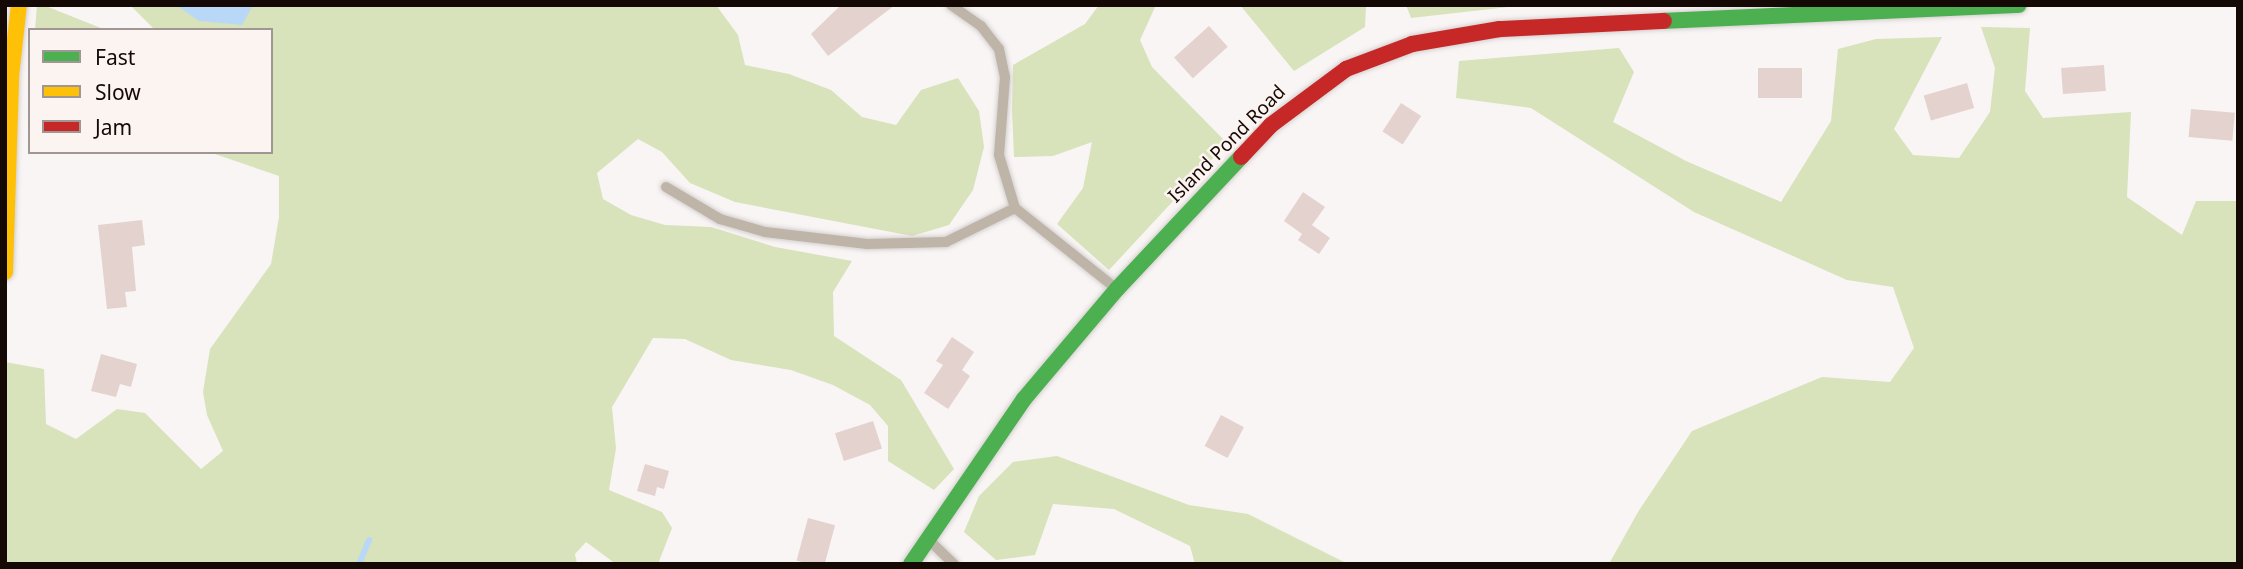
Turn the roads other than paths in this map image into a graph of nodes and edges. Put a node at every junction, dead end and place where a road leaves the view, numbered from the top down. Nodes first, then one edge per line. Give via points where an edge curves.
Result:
1 (19, 5) edge
2 (951, 5) edge
3 (2019, 5) edge
4 (666, 187) dead end
5 (1015, 208) junction
6 (5, 272) edge
7 (1117, 289) junction
8 (927, 539) junction
9 (911, 564) edge
10 (954, 564) edge

1 - 6 street via 11,76
2 - 5 lane via 981,26 999,49 1004,77 999,155
3 - 7 street, Island Pond Road via 1500,29 1397,47 1346,69 1291,106
4 - 5 lane via 720,219 765,232 867,244 946,242
5 - 7 lane
7 - 8 street, Island Pond Road via 1024,399
8 - 9 street, Island Pond Road
8 - 10 lane

